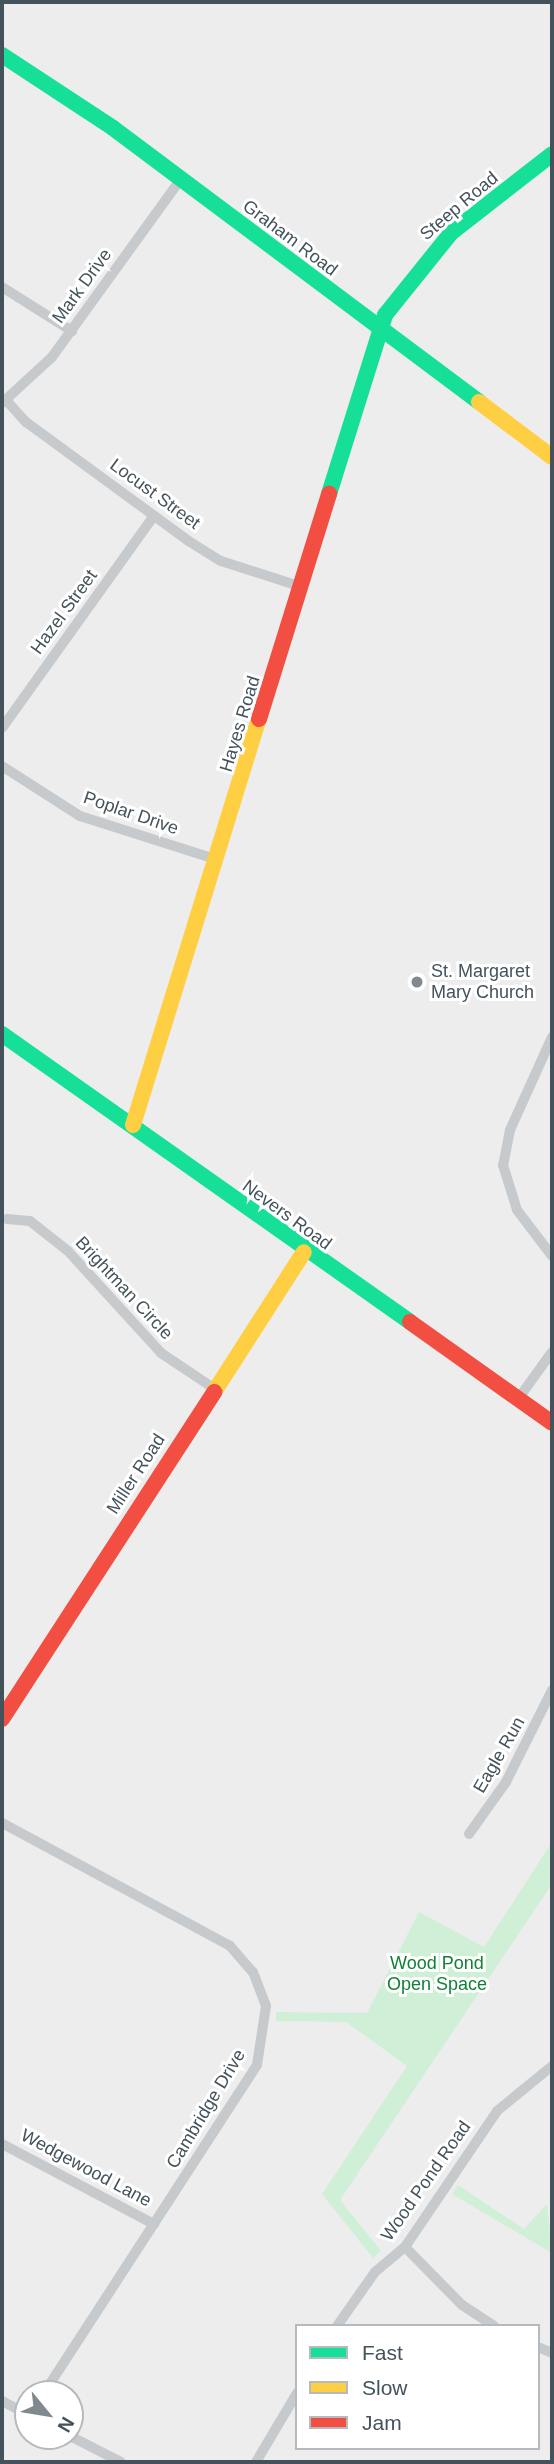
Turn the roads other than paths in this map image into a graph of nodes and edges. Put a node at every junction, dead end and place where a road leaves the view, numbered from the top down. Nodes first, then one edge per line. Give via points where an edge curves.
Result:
1 (2, 55) edge
2 (552, 154) edge
3 (180, 180) junction
4 (2, 287) edge
5 (72, 331) junction
6 (382, 332) junction
7 (4, 401) edge
8 (552, 457) edge
9 (154, 516) junction
10 (302, 587) junction
11 (2, 728) edge
12 (2, 766) edge
13 (218, 860) junction
14 (2, 1034) edge
15 (552, 1037) edge
16 (134, 1125) junction
17 (7, 1219) dead end
18 (304, 1252) junction
19 (552, 1256) edge
20 (552, 1352) edge
21 (215, 1389) junction
22 (518, 1399) junction
23 (552, 1423) edge
24 (552, 1690) edge
25 (2, 1719) edge
26 (2, 1824) edge
27 (469, 1834) dead end
28 (552, 2066) edge
29 (2, 2144) edge
30 (154, 2224) junction
31 (405, 2247) junction
32 (338, 2324) edge
33 (492, 2324) edge
34 (52, 2380) edge
35 (295, 2396) edge
36 (84, 2444) edge
37 (118, 2462) edge
38 (256, 2462) edge

1 - 3 street, Graham Road
2 - 6 street, Steep Road via 442,243 385,315
3 - 5 street, Mark Drive
3 - 6 street, Graham Road
4 - 5 street
5 - 7 street, Mark Drive
6 - 8 street, Graham Road
6 - 10 street, Hayes Road
7 - 9 street, Locust Street
9 - 10 street, Locust Street via 221,561
9 - 11 street, Hazel Street
10 - 13 street, Hayes Road
12 - 13 street, Poplar Drive via 80,816
13 - 16 street, Hayes Road
14 - 16 street, Nevers Road
15 - 19 street via 510,1130 503,1165 517,1210
16 - 18 street, Nevers Road
17 - 21 street, Brightman Circle via 30,1221 68,1251 160,1353
18 - 21 street, Miller Road
18 - 22 street, Nevers Road
20 - 22 street
21 - 25 street, Miller Road
22 - 23 street, Nevers Road
24 - 27 street, Eagle Run via 506,1782
26 - 30 street, Cambridge Drive via 230,1946 260,1986 266,2024 257,2065
28 - 31 street, Wood Pond Road via 497,2111
29 - 30 street, Wedgewood Lane
30 - 34 street, Cambridge Drive
31 - 32 street, Wood Pond Road via 375,2272
31 - 33 street via 463,2305
35 - 38 street
36 - 37 street

